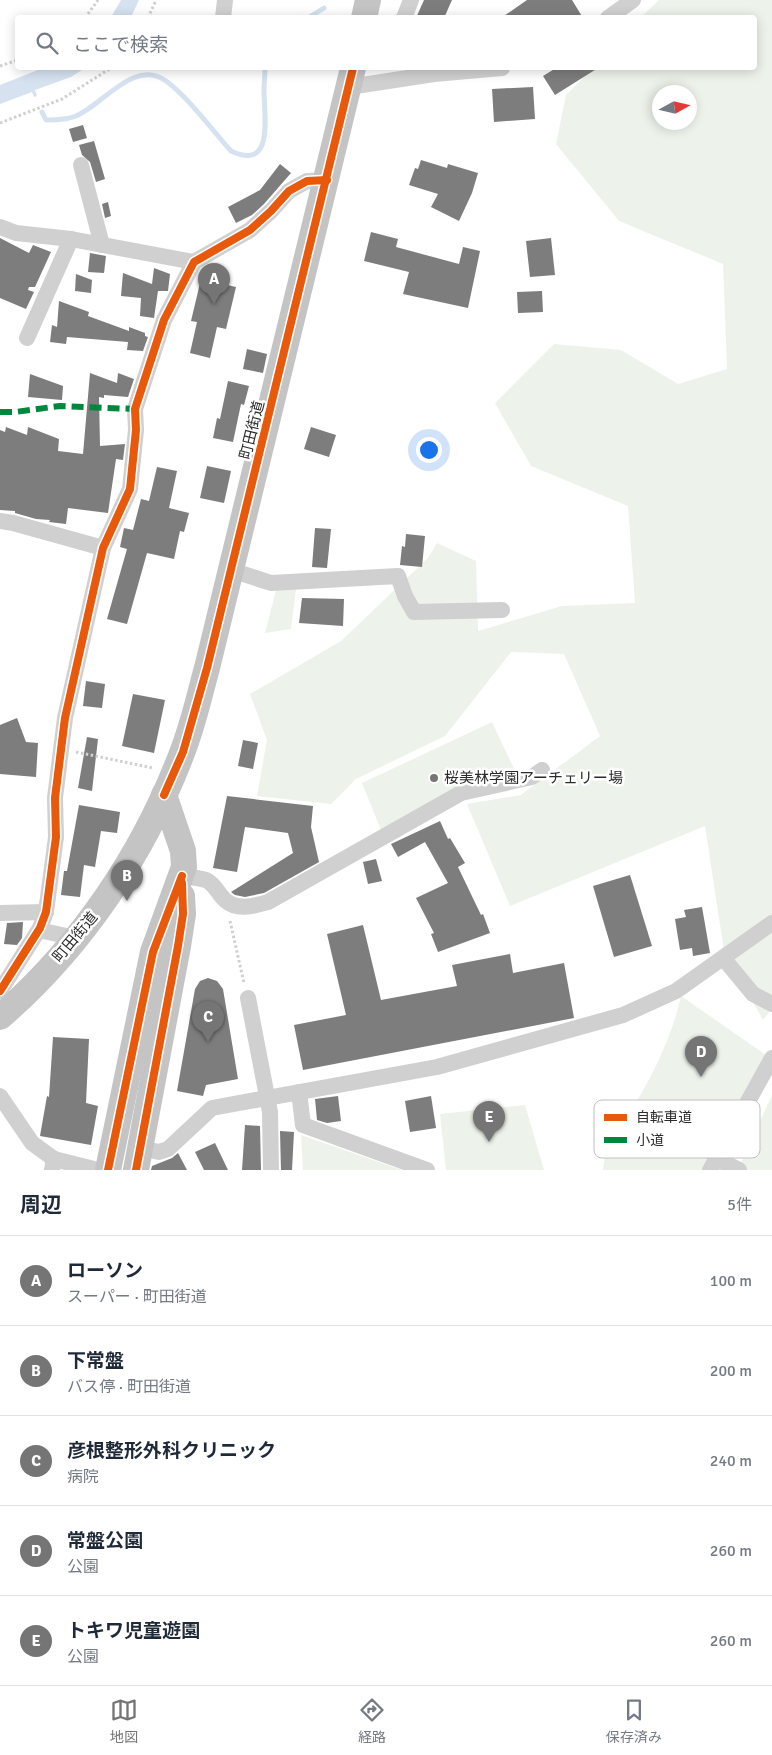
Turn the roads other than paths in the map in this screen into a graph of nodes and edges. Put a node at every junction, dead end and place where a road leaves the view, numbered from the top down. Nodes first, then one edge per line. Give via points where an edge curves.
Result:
1 (226, 0) edge
2 (367, 0) edge
3 (411, 0) edge
4 (633, 0) edge
5 (224, 15) edge
6 (364, 15) edge
7 (405, 15) edge
8 (612, 15) edge
9 (479, 70) edge
10 (351, 77) edge
11 (81, 164) dead end
12 (327, 180) junction
13 (0, 227) edge
14 (71, 239) junction
15 (102, 245) junction
16 (194, 262) junction
17 (26, 338) dead end
18 (0, 522) edge
19 (103, 548) junction
20 (231, 570) junction
21 (502, 610) dead end
22 (542, 770) dead end
23 (164, 795) junction
24 (182, 876) junction
25 (46, 912) junction
26 (0, 913) edge
27 (772, 923) edge
28 (39, 930) junction
29 (75, 938) junction
30 (724, 959) junction
31 (162, 966) junction
32 (248, 998) road end
33 (772, 1004) edge
34 (1, 1008) edge
35 (772, 1058) edge
36 (299, 1092) junction
37 (0, 1096) edge
38 (267, 1098) junction
39 (749, 1100) edge
40 (138, 1159) edge
41 (713, 1164) edge
42 (53, 1165) edge
43 (98, 1170) edge
44 (108, 1170) edge
45 (271, 1170) edge
46 (427, 1170) edge
47 (739, 1170) edge

1 - 5 street
2 - 6 main road
3 - 7 street
4 - 8 street
9 - 10 street
10 - 12 main road, 町田街道
11 - 15 street
12 - 16 street via 314,179 289,191 250,230
12 - 20 main road, 町田街道
13 - 14 street via 16,233
14 - 15 street
14 - 17 street
15 - 16 street
16 - 19 street via 164,320 135,409 130,489
18 - 19 street
19 - 25 street via 61,749 55,798 56,836
20 - 21 street via 271,583 398,576 414,612
20 - 23 main road, 町田街道 via 192,723
22 - 24 street via 532,777 461,793 268,902 250,907 238,906 225,900 205,880
23 - 24 main road via 183,851
23 - 29 main road, 町田街道 via 112,889
24 - 31 main road
25 - 26 street
25 - 28 street
27 - 30 street
28 - 29 street
28 - 34 street
29 - 34 main road, 町田街道
30 - 33 street via 753,994
30 - 36 street via 676,992 623,1015 437,1067
31 - 40 main road
31 - 44 main road
32 - 38 street
35 - 39 street
36 - 38 street
36 - 46 street via 304,1125
37 - 42 street via 32,1142
38 - 40 street via 212,1108 164,1151
38 - 45 street
41 - 47 street
42 - 43 street

